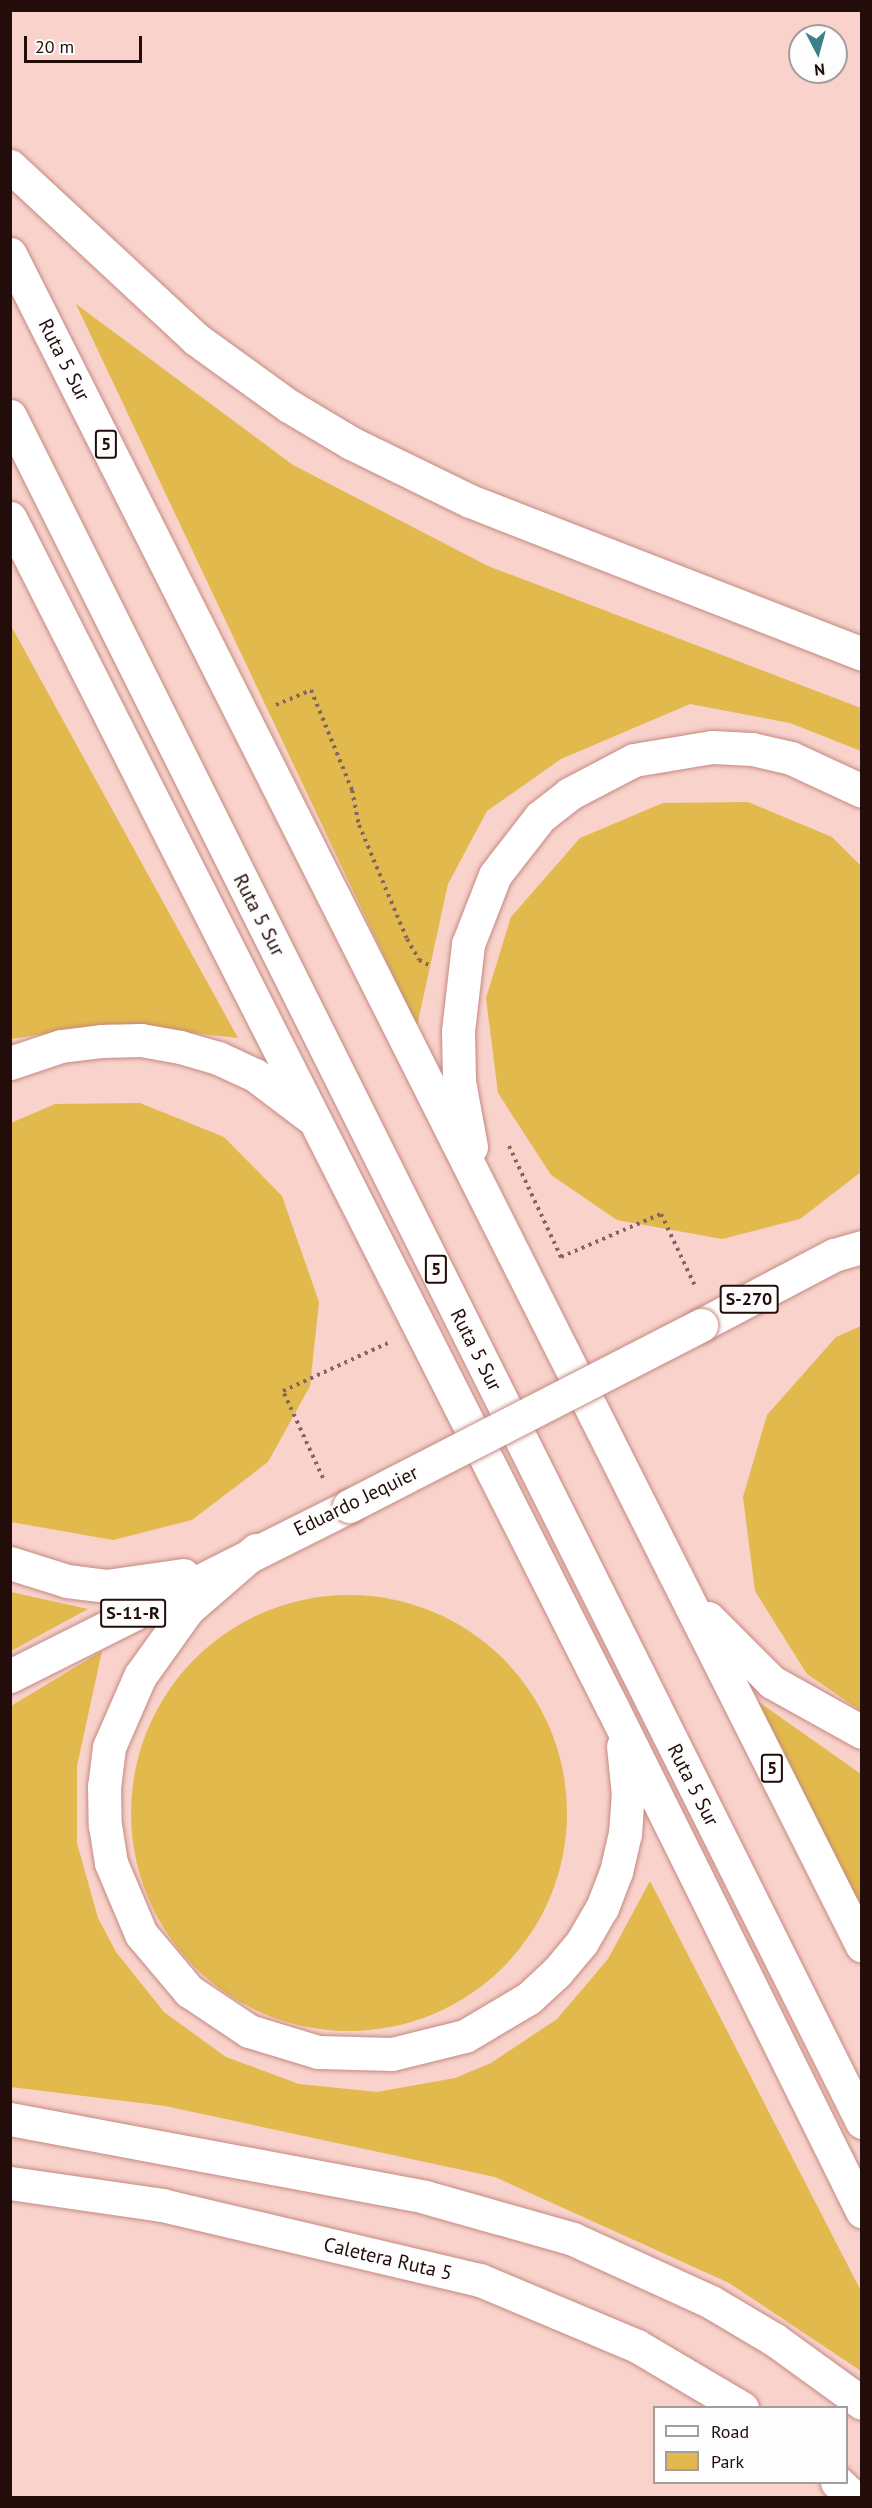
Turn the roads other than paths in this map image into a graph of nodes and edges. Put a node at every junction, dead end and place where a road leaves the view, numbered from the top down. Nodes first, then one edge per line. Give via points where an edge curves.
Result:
1 (10, 166) edge
2 (10, 254) edge
3 (10, 416) edge
4 (10, 518) edge
5 (861, 654) edge
6 (861, 791) edge
7 (10, 1063) edge
8 (318, 1124) junction
9 (489, 1206) junction
10 (861, 1222) edge
11 (861, 1247) edge
12 (797, 1274) junction
13 (349, 1506) joint
14 (256, 1550) junction
15 (10, 1563) edge
16 (682, 1591) junction
17 (10, 1676) edge
18 (612, 1707) junction
19 (861, 1732) edge
20 (861, 1946) edge
21 (10, 2119) edge
22 (861, 2122) edge
23 (10, 2183) edge
24 (861, 2211) edge
25 (861, 2403) edge
26 (739, 2406) edge
27 (839, 2484) edge
28 (854, 2498) edge

1 - 5 main road via 196,339 289,406 351,443 470,501
2 - 9 main road, Ruta 5 Sur / 5
3 - 22 main road, Ruta 5 Sur / 5
4 - 8 main road
6 - 9 main road via 790,758 752,749 712,747 673,751 634,760 601,775 569,794 528,831 495,876 479,909 462,981 459,1081 472,1155
7 - 8 main road via 61,1046 101,1041 141,1040 180,1047 255,1075
8 - 18 main road
9 - 16 main road, Ruta 5 Sur / 5
10 - 12 main road
11 - 12 main road
12 - 13 main road, Eduardo Jequier / S-270, bridge
13 - 14 main road, Eduardo Jequier / S-11-R
14 - 15 main road via 183,1575 106,1586 67,1581
14 - 17 main road, Eduardo Jequier / S-11-R
14 - 18 main road via 188,1609 150,1660 119,1720 104,1786 111,1863 123,1900 141,1934 189,1991 249,2031 318,2052 392,2054 465,2036 529,1998 582,1942 602,1908 616,1872 625,1834 628,1795 625,1756
16 - 19 main road via 772,1682
16 - 20 main road, Ruta 5 Sur / 5
18 - 24 main road
21 - 25 main road via 425,2197 573,2239 644,2268 711,2302 775,2340
23 - 26 main road, Caletera Ruta 5 via 162,2205 480,2280 637,2346
27 - 28 main road

